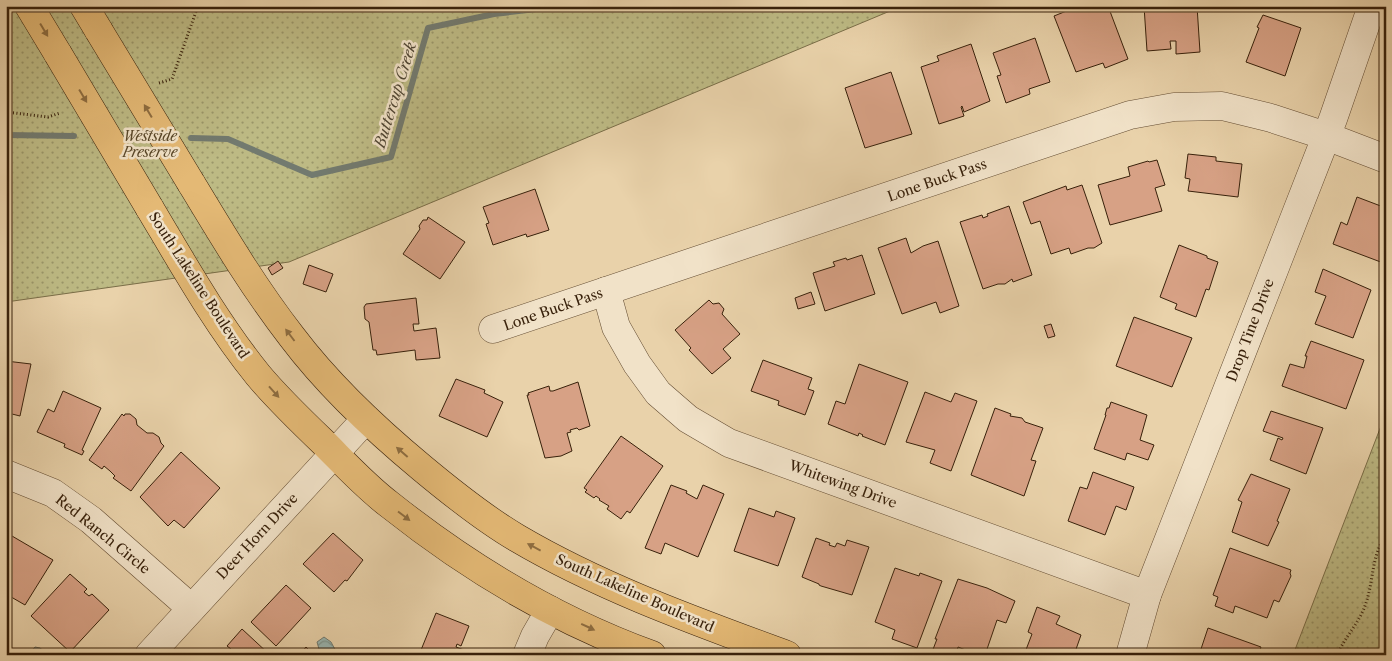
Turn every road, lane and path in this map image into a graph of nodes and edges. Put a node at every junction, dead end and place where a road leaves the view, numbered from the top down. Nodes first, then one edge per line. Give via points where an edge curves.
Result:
1 (29, 6) edge
2 (84, 6) edge
3 (198, 6) edge
4 (1372, 6) edge
5 (159, 83) dead end
6 (6, 112) edge
7 (60, 113) dead end
8 (1326, 136) junction
9 (1386, 160) edge
10 (606, 291) junction
11 (493, 329) dead end
12 (366, 419) junction
13 (334, 453) junction
14 (6, 474) edge
15 (1386, 535) edge
16 (1147, 595) junction
17 (191, 608) junction
18 (550, 610) junction
19 (149, 655) edge
20 (527, 655) edge
21 (652, 655) edge
22 (787, 655) edge
23 (1130, 655) edge
24 (1338, 655) edge

1 -> 13 main road, South Lakeline Boulevard, bridge via 213,311 258,375
12 -> 2 main road, South Lakeline Boulevard, bridge via 293,339 247,276
3 - 5 path via 172,79
4 - 8 street, Drop Tine Drive
6 - 7 path via 48,117
8 - 9 street, Lone Buck Pass
8 - 10 street, Lone Buck Pass via 1222,106 1174,107 1130,116
8 - 16 street, Drop Tine Drive
10 - 11 street, Lone Buck Pass
10 - 16 street, Whitewing Drive via 616,328 636,364 658,393 688,420 729,443
12 - 13 street, Deer Horn Drive
22 -> 12 main road, South Lakeline Boulevard via 685,617 576,570 516,537 457,498
13 - 17 street, Deer Horn Drive
13 -> 18 main road, South Lakeline Boulevard via 389,504 440,542 493,578
14 - 17 street, Red Ranch Circle via 53,493 91,520
15 - 24 path via 1374,558 1362,615
16 - 23 street, Drop Tine Drive
17 - 19 street, Deer Horn Drive
18 - 20 street
18 -> 21 main road, South Lakeline Boulevard

